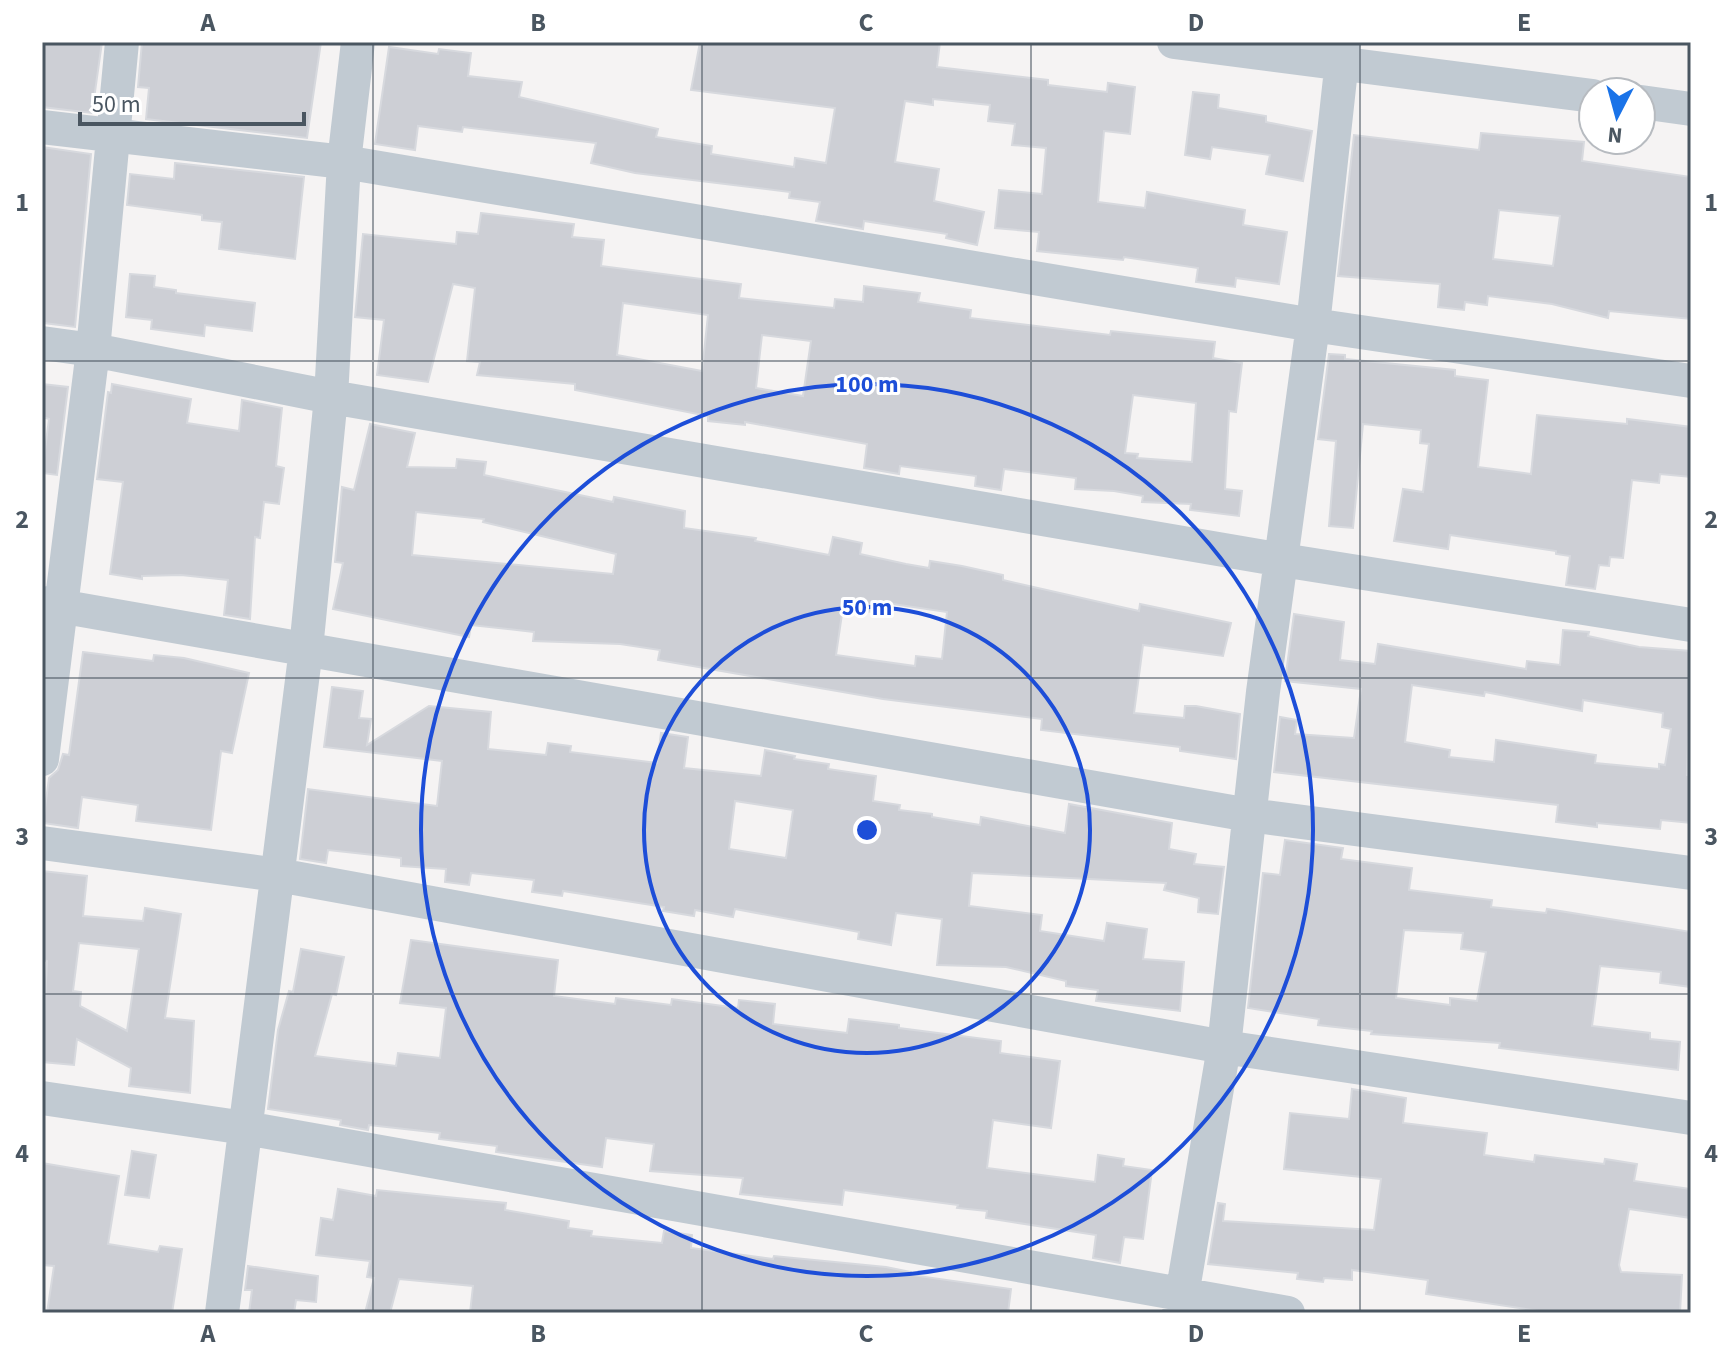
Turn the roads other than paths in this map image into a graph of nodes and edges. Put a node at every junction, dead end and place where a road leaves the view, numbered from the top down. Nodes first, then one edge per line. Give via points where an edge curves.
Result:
1 (122, 42) edge
2 (358, 42) edge
3 (1174, 42) edge
4 (1343, 53) edge
5 (1577, 93) edge
6 (1657, 104) edge
7 (1691, 109) edge
8 (42, 127) edge
9 (112, 135) junction
10 (344, 162) junction
11 (1313, 325) junction
12 (42, 343) edge
13 (93, 350) junction
14 (1691, 381) edge
15 (331, 397) junction
16 (1282, 560) junction
17 (51, 605) edge
18 (1691, 625) edge
19 (306, 649) junction
20 (42, 759) edge
21 (1249, 815) junction
22 (42, 843) edge
23 (1691, 873) edge
24 (278, 875) junction
25 (1224, 1047) junction
26 (42, 1098) edge
27 (1691, 1118) edge
28 (245, 1128) junction
29 (1181, 1305) edge
30 (222, 1313) edge
31 (1288, 1313) edge

1 - 9 street
2 - 10 street
3 - 4 street
4 - 5 street
4 - 11 street
6 - 7 street
8 - 9 street
9 - 10 street
9 - 13 street
10 - 11 street
10 - 15 street
11 - 14 street
11 - 16 street
12 - 13 street
13 - 15 street
13 - 17 street
15 - 16 street
15 - 19 street
16 - 18 street
16 - 21 street
17 - 19 street
17 - 20 street
19 - 21 street
19 - 24 street
21 - 23 street
21 - 25 street
22 - 24 street
24 - 25 street
24 - 28 street
25 - 27 street
25 - 29 street
26 - 28 street
28 - 29 street
28 - 30 street
29 - 31 street

